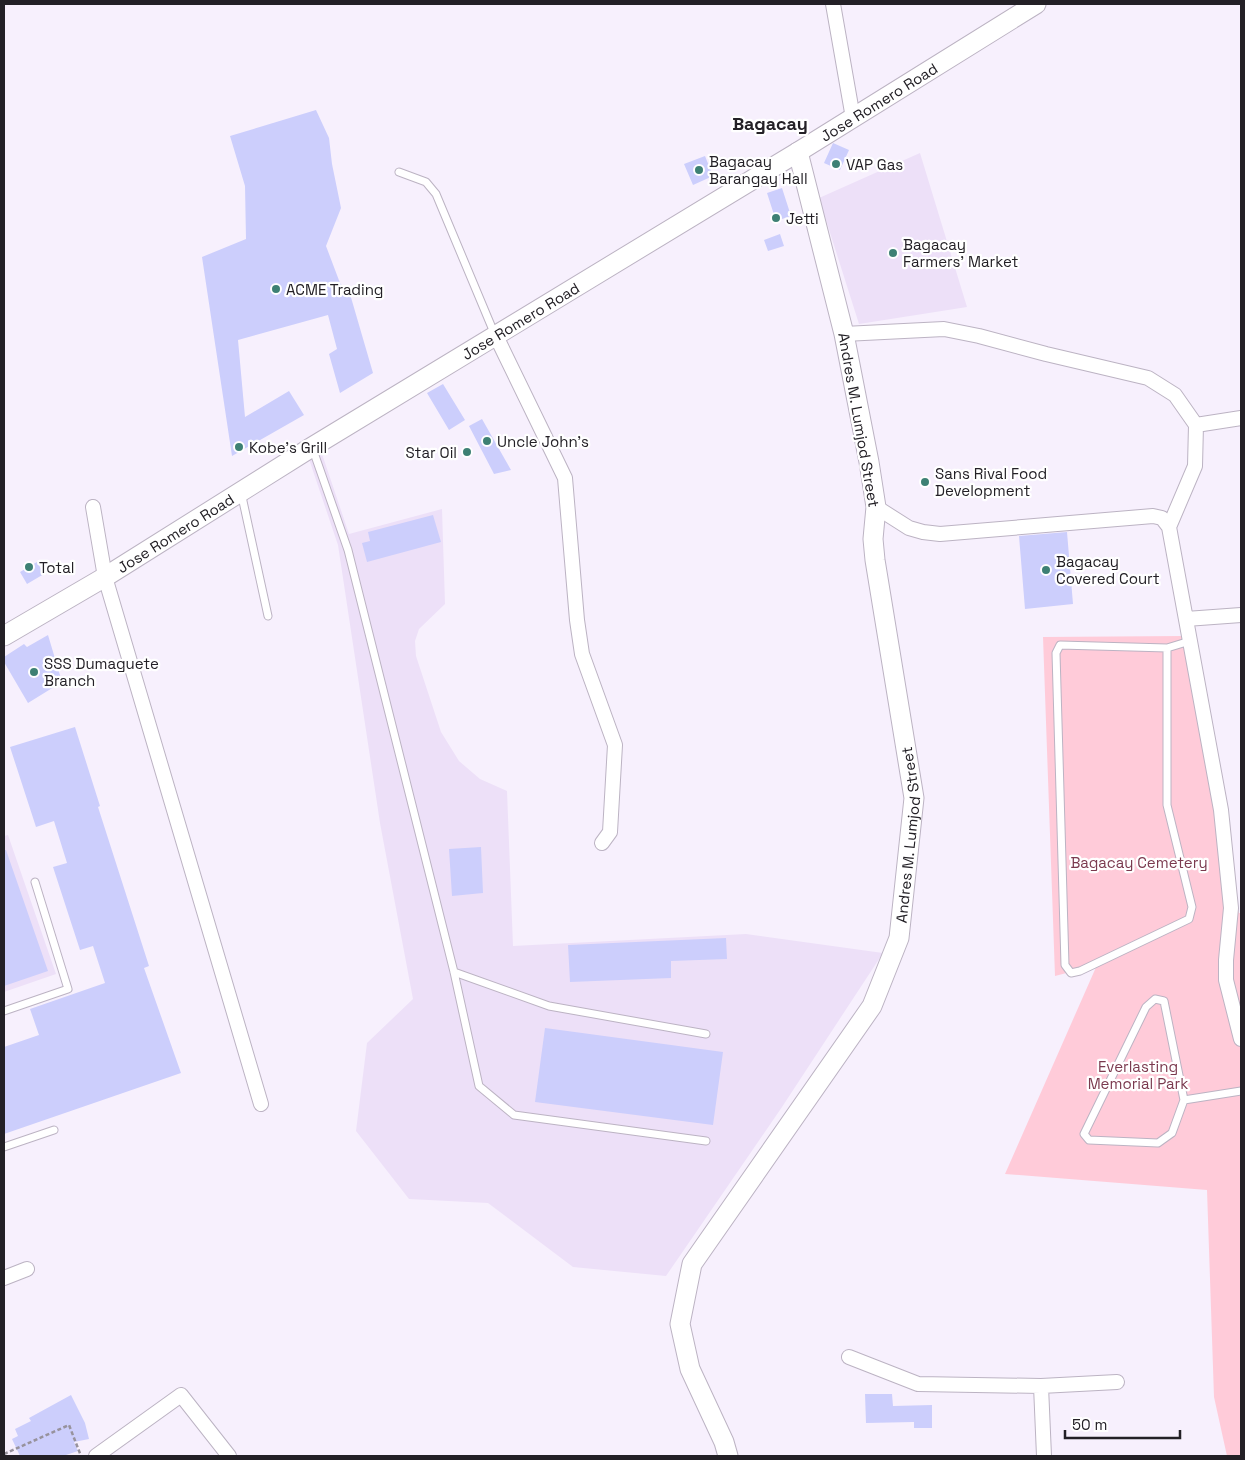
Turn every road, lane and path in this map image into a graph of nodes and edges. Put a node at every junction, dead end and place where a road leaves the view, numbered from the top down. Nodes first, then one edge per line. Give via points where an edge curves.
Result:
1 (833, 4) edge
2 (1034, 4) edge
3 (853, 118) junction
4 (798, 152) junction
5 (399, 172) dead end
6 (844, 334) junction
7 (496, 336) junction
8 (1241, 418) edge
9 (1196, 425) junction
10 (312, 447) junction
11 (241, 492) junction
12 (93, 507) dead end
13 (876, 507) junction
14 (1169, 527) junction
15 (105, 578) junction
16 (1241, 615) edge
17 (268, 616) dead end
18 (1186, 619) junction
19 (4, 636) edge
20 (1190, 641) junction
21 (1167, 648) junction
22 (602, 843) dead end
23 (35, 882) dead end
24 (454, 972) junction
25 (4, 1011) edge
26 (706, 1034) dead end
27 (1241, 1039) edge
28 (1241, 1091) edge
29 (1184, 1100) junction
30 (262, 1104) dead end
31 (54, 1130) dead end
32 (706, 1141) dead end
33 (4, 1148) edge
34 (27, 1269) dead end
35 (4, 1278) edge
36 (849, 1357) dead end
37 (1117, 1382) dead end
38 (1042, 1386) junction
39 (4, 1454) edge
40 (81, 1456) edge
41 (96, 1456) edge
42 (229, 1456) edge
43 (728, 1456) edge
44 (1044, 1456) edge

1 - 3 street
2 - 3 main road, Jose Romero Road
3 - 4 main road, Jose Romero Road
4 - 6 main road, Andres M. Lumjod Street
4 - 7 main road, Jose Romero Road
5 - 7 lane via 426,182 436,194
6 - 9 street via 944,329 1148,378 1175,396
6 - 13 main road, Andres M. Lumjod Street
7 - 10 main road, Jose Romero Road
7 - 22 street via 565,478 582,654 615,745 610,832
8 - 9 street
9 - 14 street via 1195,466
10 - 11 main road, Jose Romero Road
10 - 24 lane via 348,550
11 - 15 main road, Jose Romero Road
11 - 17 lane
12 - 15 street
13 - 14 street via 909,528 940,534 1153,516 1162,518
13 - 43 main road, Andres M. Lumjod Street via 875,560 914,798 899,938 872,1006 692,1264 680,1324 690,1369
14 - 18 street
15 - 19 main road, Jose Romero Road
15 - 30 street
16 - 18 street
18 - 20 street
20 - 21 lane
20 - 27 street via 1221,810 1231,908 1226,980
21 - 21 lane via 1167,804 1192,907 1189,919 1071,973 1065,965 1056,653 1060,645
23 - 25 lane via 68,989
24 - 26 lane via 549,1006
24 - 32 lane via 479,1086 514,1115
28 - 29 lane
29 - 29 lane via 1164,1001 1155,999 1146,1007 1084,1134 1089,1140 1158,1143 1172,1133
31 - 33 lane
34 - 35 street
36 - 38 street via 918,1384
37 - 38 street
38 - 44 street
39 - 40 path via 69,1425
41 - 42 street via 181,1395

